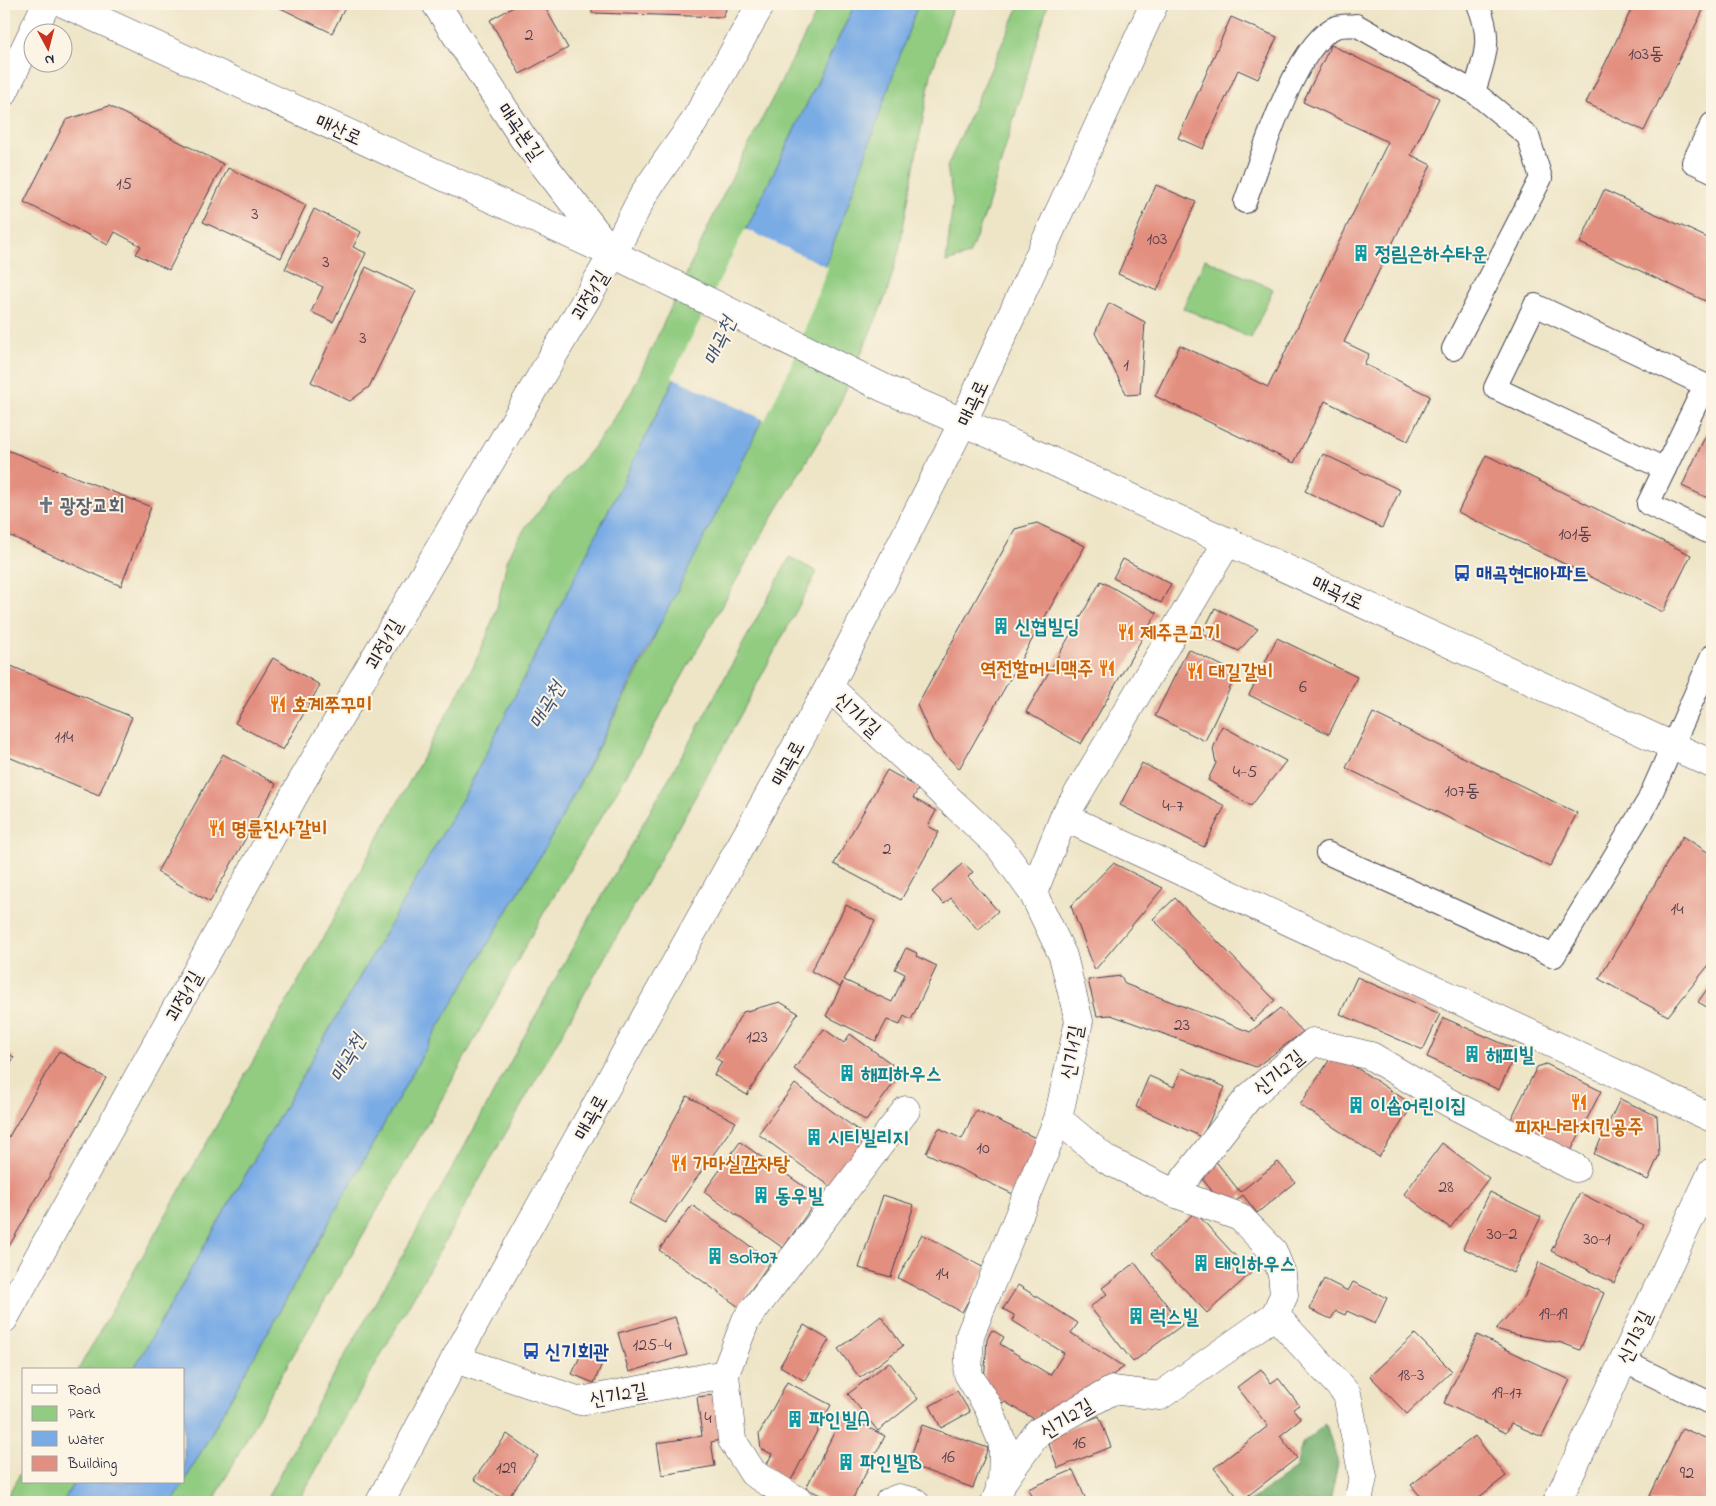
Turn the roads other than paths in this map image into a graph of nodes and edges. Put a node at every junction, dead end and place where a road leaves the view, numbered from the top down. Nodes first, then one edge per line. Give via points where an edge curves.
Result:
1 (46, 4) edge
2 (65, 4) edge
3 (436, 4) edge
4 (761, 4) edge
5 (1154, 4) edge
6 (1478, 4) edge
7 (4, 92) edge
8 (1474, 92) junction
9 (1712, 124) edge
10 (1712, 171) edge
11 (1245, 202) dead end
12 (613, 254) junction
13 (1453, 349) dead end
14 (884, 388) joint
15 (963, 422) junction
16 (1665, 469) junction
17 (1712, 534) edge
18 (1228, 541) junction
19 (1712, 656) edge
20 (829, 687) junction
21 (1671, 745) junction
22 (1712, 764) edge
23 (1064, 817) junction
24 (1327, 853) dead end
25 (1033, 893) junction
26 (906, 1110) dead end
27 (1712, 1118) edge
28 (1058, 1119) junction
29 (1576, 1168) dead end
30 (1712, 1172) edge
31 (1174, 1193) junction
32 (1275, 1315) junction
33 (4, 1319) edge
34 (455, 1359) junction
35 (1623, 1361) junction
36 (725, 1374) junction
37 (1712, 1404) edge
38 (1003, 1496) edge
39 (380, 1502) edge
40 (800, 1502) edge
41 (889, 1502) edge
42 (915, 1502) edge
43 (981, 1502) edge
44 (1358, 1502) edge
45 (1557, 1502) edge

1 - 7 street
2 - 12 street, 매산로
3 - 12 street, 매곡본길 via 524,138
4 - 12 street, 괴정1길 via 694,122 644,192
5 - 15 street, 매곡로
6 - 8 lane via 1486,23 1486,51
8 - 11 lane via 1356,25 1336,27 1318,41 1290,83
8 - 13 lane via 1528,136 1541,178
9 - 10 lane via 1693,162
12 - 14 street, 매산로
12 - 33 street, 괴정1길 via 301,783
14 - 15 street, 매곡1로
15 - 18 street, 매곡1로
15 - 20 street, 매곡로
16 - 16 lane via 1705,385 1535,305 1495,388
16 - 17 lane via 1648,504
18 - 21 street, 매곡1로
18 - 23 street
19 - 21 lane
20 - 25 street, 신기1길 via 1000,846
20 - 34 street, 매곡로
21 - 22 street, 매곡1로
21 - 24 lane via 1648,801 1554,956
23 - 25 street
23 - 27 street
25 - 28 street, 신기1길 via 1063,956 1079,1021
26 - 36 street via 746,1320
28 - 31 street via 1107,1160
28 - 38 street, 신기1길 via 970,1335 968,1374 988,1407 1003,1444
29 - 31 street, 신기2길 via 1448,1102 1371,1056 1313,1042 1248,1098
30 - 35 street, 신기3길
31 - 32 street via 1240,1217 1273,1251 1282,1274 1284,1295
32 - 38 street, 신기2길 via 1160,1396 1113,1390 1038,1432
32 - 44 street via 1347,1394 1363,1477
34 - 36 street, 신기2길 via 580,1401
34 - 39 street, 매곡로
35 - 37 lane
35 - 45 street, 신기3길
36 - 40 street via 732,1440 753,1473
38 - 43 street, 신기2길
41 - 42 street via 899,1498

